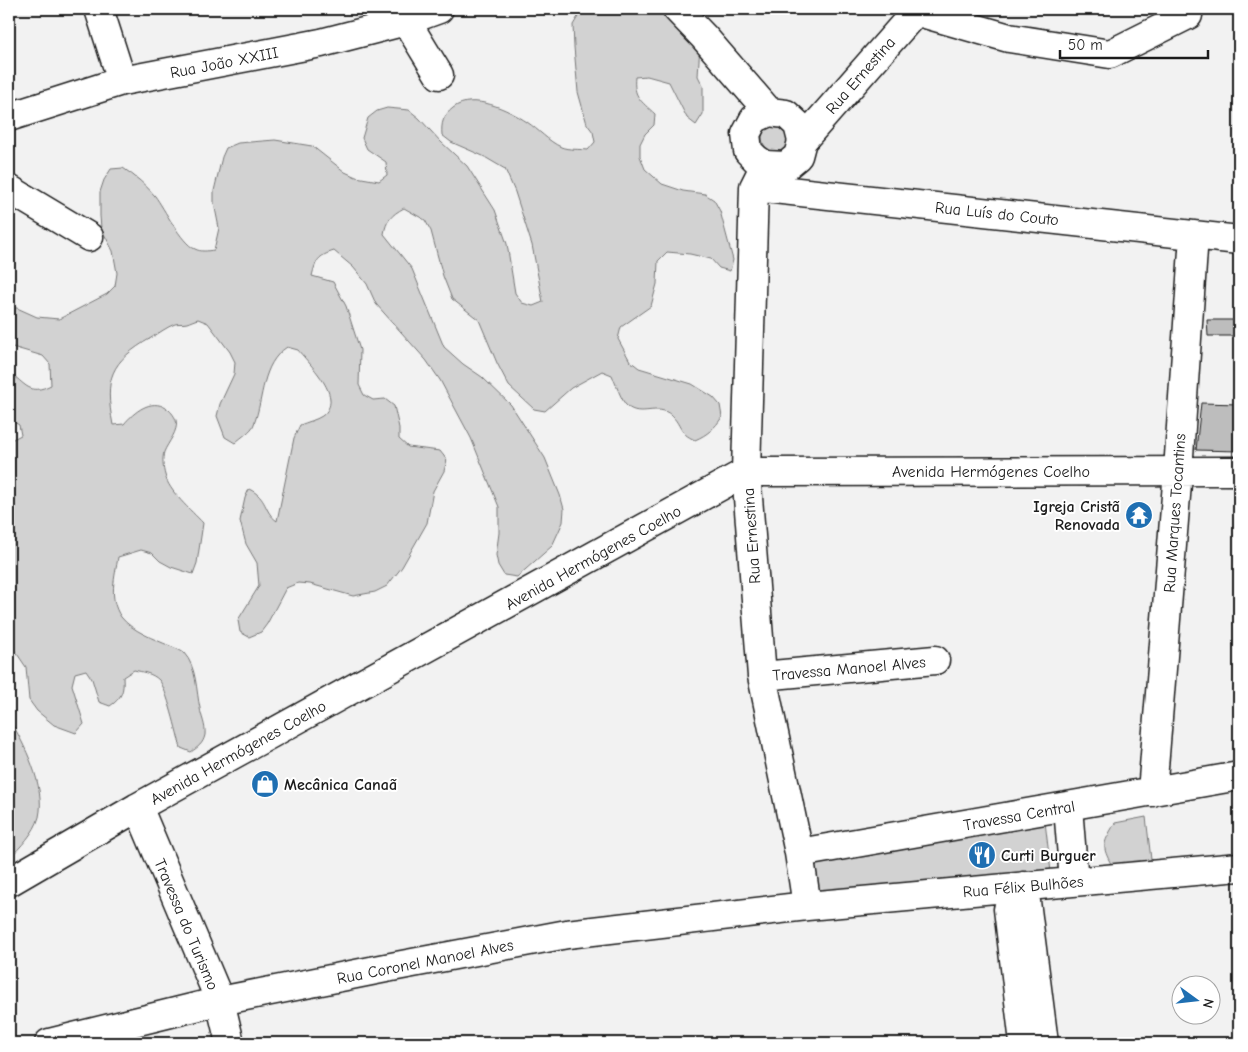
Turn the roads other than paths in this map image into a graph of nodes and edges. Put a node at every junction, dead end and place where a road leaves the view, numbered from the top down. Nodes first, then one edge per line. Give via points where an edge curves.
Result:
1 (100, 9) edge
2 (439, 9) edge
3 (677, 9) edge
4 (917, 10) edge
5 (404, 15) edge
6 (1188, 15) dead end
7 (439, 75) dead end
8 (122, 81) junction
9 (769, 112) junction
10 (9, 117) edge
11 (802, 141) junction
12 (760, 176) junction
13 (9, 189) edge
14 (1194, 234) junction
15 (90, 237) dead end
16 (1239, 240) edge
17 (1178, 471) junction
18 (1239, 471) edge
19 (746, 472) junction
20 (935, 660) dead end
21 (762, 676) junction
22 (1239, 776) edge
23 (1152, 792) junction
24 (138, 807) junction
25 (1068, 807) junction
26 (799, 854) junction
27 (1239, 867) edge
28 (9, 882) edge
29 (1074, 882) junction
30 (1015, 887) junction
31 (806, 906) junction
32 (220, 1002) junction
33 (49, 1043) edge
34 (230, 1043) edge
35 (1024, 1043) edge
36 (1044, 1043) edge

1 - 8 street
2 - 5 street, Rua João XXIII
3 - 9 street
4 - 6 street via 1009,38 1110,54
4 - 11 street, Rua Ernestina
5 - 7 street
5 - 8 street, Rua João XXIII via 321,44
8 - 10 street, Rua João XXIII
9 - 11 street via 786,114 798,125
9 - 12 street via 754,120 746,134 748,151 756,159
11 - 12 street via 798,156 786,166
12 - 14 street, Rua Luís do Couto
12 - 19 street, Rua Ernestina
13 - 15 street
14 - 16 street, Rua Luís do Couto
14 - 17 street, Rua Marques Tocantins
17 - 18 street, Avenida Hermógenes Coelho
17 - 19 street, Avenida Hermógenes Coelho
17 - 23 street, Rua Marques Tocantins
19 - 21 street, Rua Ernestina
19 - 24 street, Avenida Hermógenes Coelho
20 - 21 street, Travessa Manoel Alves
21 - 26 street, Rua Ernestina
22 - 23 street, Travessa Central
23 - 25 street, Travessa Central
24 - 28 street, Avenida Hermógenes Coelho
24 - 32 street, Travessa do Turismo
25 - 26 street, Travessa Central
25 - 29 street
26 - 31 street, Rua Ernestina
27 - 29 street, Rua Félix Bulhões
29 - 30 street, Rua Félix Bulhões
30 - 31 street, Rua Félix Bulhões
30 - 35 street
30 - 36 street
31 - 32 street, Rua Coronel Manoel Alves via 567,934
32 - 33 street, Rua Coronel Manoel Alves
32 - 34 street, Travessa do Turismo

